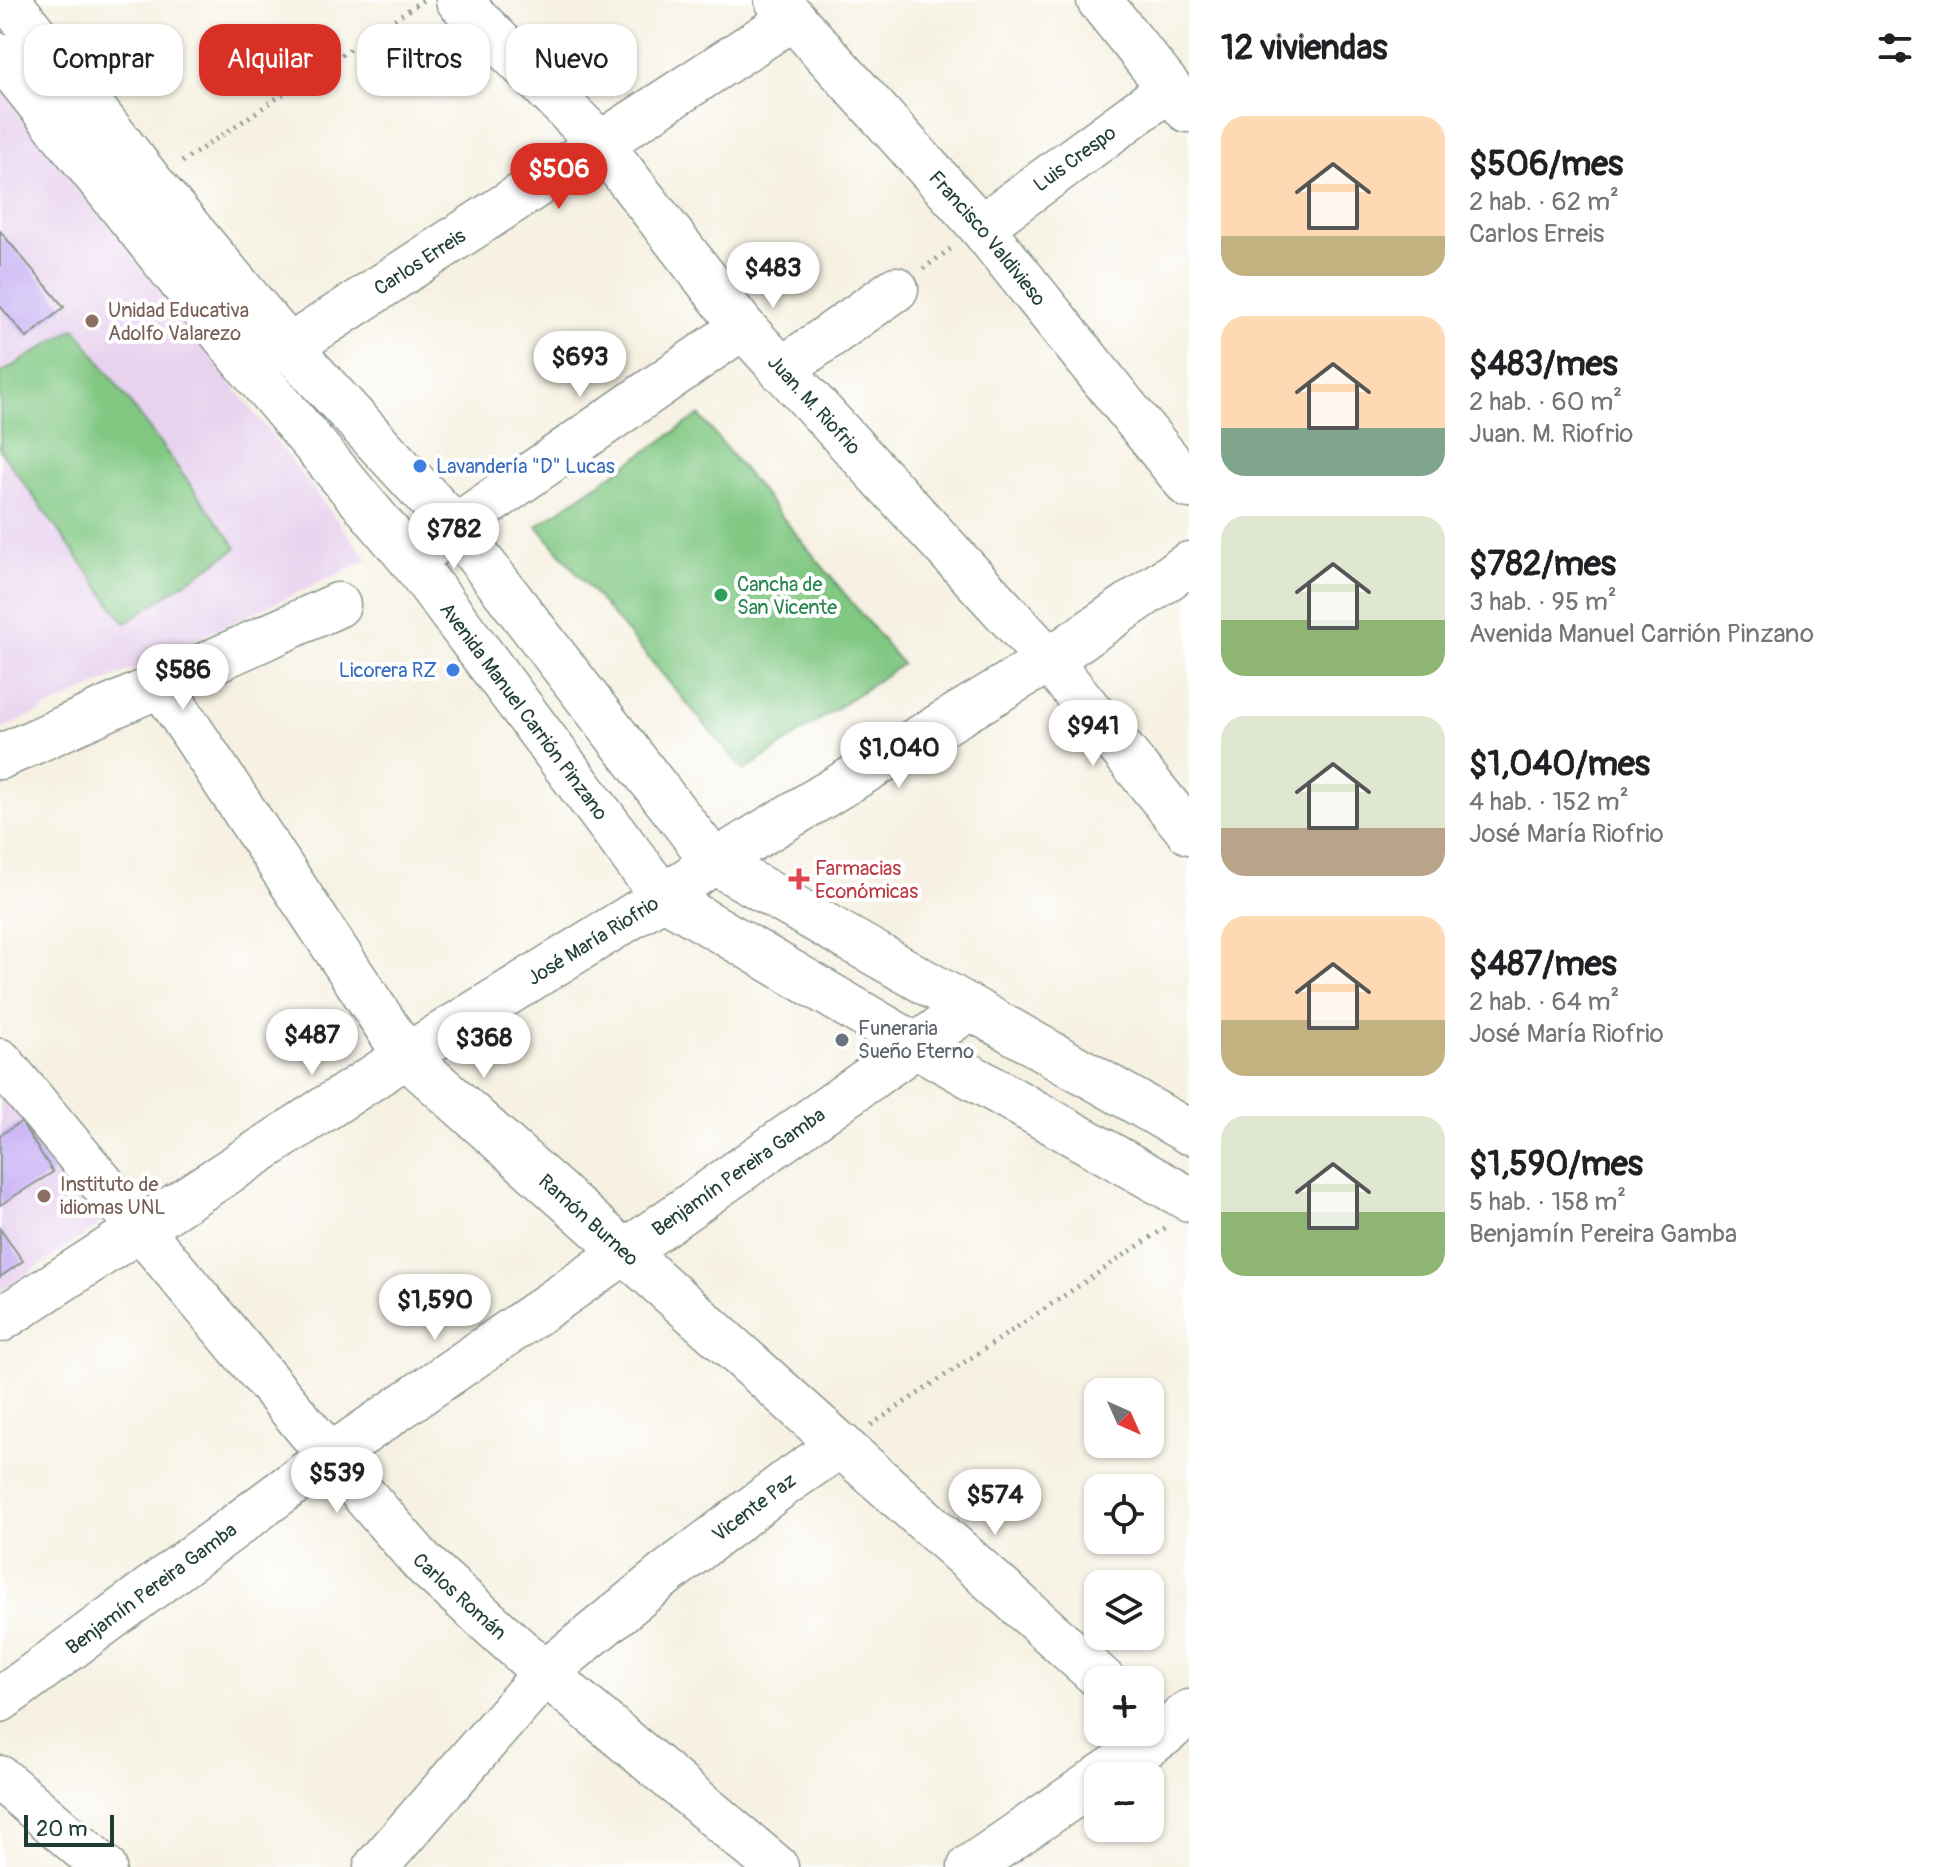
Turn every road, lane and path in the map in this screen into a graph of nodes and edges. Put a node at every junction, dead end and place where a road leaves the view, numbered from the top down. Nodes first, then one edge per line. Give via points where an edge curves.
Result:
1 (8, 0) edge
2 (424, 0) edge
3 (458, 0) edge
4 (1099, 0) edge
5 (785, 9) edge
6 (0, 55) edge
7 (1179, 100) edge
8 (601, 144) junction
9 (151, 182) junction
10 (981, 227) junction
11 (896, 289) joint
12 (743, 327) junction
13 (289, 347) junction
14 (781, 370) junction
15 (1189, 486) edge
16 (455, 527) junction
17 (412, 561) junction
18 (1189, 564) edge
19 (338, 605) dead end
20 (1049, 660) junction
21 (161, 685) junction
22 (0, 757) edge
23 (1189, 832) edge
24 (714, 862) junction
25 (663, 897) junction
26 (969, 1008) junction
27 (915, 1045) junction
28 (406, 1056) junction
29 (0, 1061) edge
30 (1189, 1132) edge
31 (1183, 1210) edge
32 (142, 1230) junction
33 (625, 1252) junction
34 (0, 1320) edge
35 (841, 1445) junction
36 (330, 1456) junction
37 (1087, 1666) edge
38 (545, 1673) junction
39 (0, 1700) edge
40 (1173, 1732) edge
41 (1124, 1762) edge
42 (0, 1778) edge
43 (1084, 1788) edge
44 (104, 1867) edge
45 (376, 1867) edge
46 (776, 1867) edge
47 (970, 1867) edge

1 - 9 street
2 - 9 path
3 - 8 street, Juan. M. Riofrio
4 - 7 street
5 - 8 street, Carlos Erreis
5 - 10 street, Francisco Valdivieso
6 - 17 street, Avenida Manuel Carrión Pinzano
7 - 10 street, Luis Crespo
8 - 12 street, Juan. M. Riofrio
8 - 13 street, Carlos Erreis
9 - 13 street
10 - 11 path
10 - 15 street, Francisco Valdivieso
11 - 14 street
12 - 14 street, Juan. M. Riofrio
12 - 16 street
13 - 16 street
14 - 20 street, Juan. M. Riofrio
16 - 17 street
16 - 24 street
17 - 25 street, Avenida Manuel Carrión Pinzano
18 - 20 street, José María Riofrio
19 - 21 street
20 - 23 street, Juan. M. Riofrio
20 - 24 street, José María Riofrio
21 - 22 street
21 - 28 street, Ramón Burneo
24 - 25 street, José María Riofrio
24 - 26 street
25 - 27 street, Avenida Manuel Carrión Pinzano
25 - 28 street, José María Riofrio
26 - 27 street, Benjamín Pereira Gamba
26 - 30 street
27 - 31 street, Avenida Manuel Carrión Pinzano
27 - 33 street, Benjamín Pereira Gamba
28 - 32 street, José María Riofrio
28 - 33 street, Ramón Burneo
29 - 32 street, Carlos Román
31 - 35 path
32 - 34 street, José María Riofrio
32 - 36 street, Carlos Román
33 - 35 street, Ramón Burneo
33 - 36 street, Benjamín Pereira Gamba
35 - 37 street, Ramón Burneo
35 - 38 street, Vicente Paz via 667,1573
36 - 38 street, Carlos Román via 423,1563
36 - 39 street, Benjamín Pereira Gamba
38 - 45 street, Vicente Paz
38 - 46 street, Carlos Román
40 - 41 street
42 - 44 street
43 - 47 street

